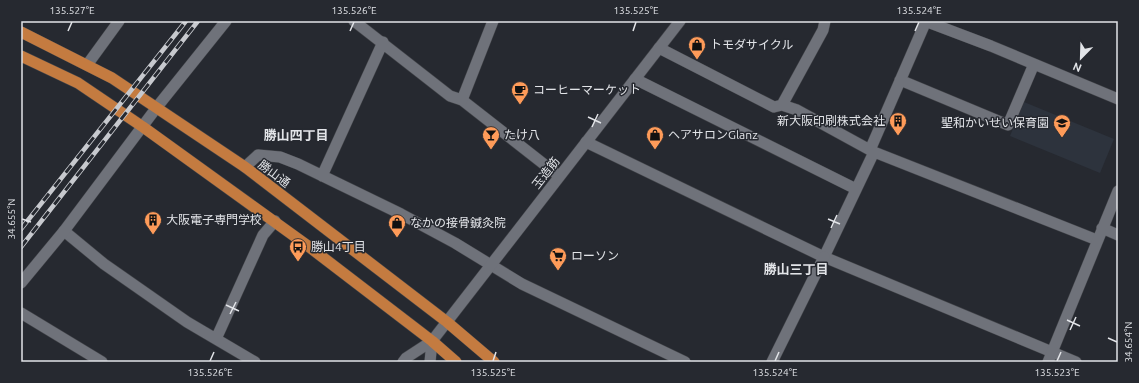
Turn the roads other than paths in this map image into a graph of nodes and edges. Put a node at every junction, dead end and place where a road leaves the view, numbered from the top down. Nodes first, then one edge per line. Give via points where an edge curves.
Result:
1 (119, 21) edge
2 (226, 21) edge
3 (354, 21) edge
4 (493, 21) edge
5 (680, 21) edge
6 (825, 21) edge
7 (926, 21) edge
8 (21, 32) edge
9 (383, 42) junction
10 (659, 48) junction
11 (21, 56) edge
12 (1034, 64) junction
13 (87, 65) junction
14 (635, 79) junction
15 (900, 80) junction
16 (1118, 99) edge
17 (462, 100) junction
18 (782, 105) junction
19 (157, 107) junction
20 (143, 127) junction
21 (586, 142) junction
22 (872, 151) junction
23 (245, 167) junction
24 (322, 176) junction
25 (559, 176) junction
26 (856, 189) junction
27 (1118, 191) edge
28 (275, 221) junction
29 (1102, 228) junction
30 (64, 231) junction
31 (1118, 235) edge
32 (1097, 240) junction
33 (824, 257) junction
34 (492, 265) junction
35 (21, 283) edge
36 (21, 313) edge
37 (447, 322) junction
38 (216, 339) junction
39 (432, 341) junction
40 (1050, 357) edge
41 (102, 362) edge
42 (255, 362) edge
43 (403, 362) edge
44 (430, 362) edge
45 (456, 362) edge
46 (494, 362) edge
47 (685, 362) edge
48 (772, 362) edge
49 (1076, 362) edge

1 - 13 street
2 - 19 street
3 - 9 street
4 - 17 street
5 - 10 street, 玉造筋
6 - 18 street via 823,30
7 - 12 street
7 - 15 street
8 - 13 main road, 勝山通
9 - 17 street via 450,96
9 - 24 street
10 - 14 street, 玉造筋
10 - 18 street via 774,107
11 - 20 main road via 78,83
12 - 15 street via 1008,125
12 - 16 street
13 - 19 main road, 勝山通
14 - 21 street, 玉造筋
14 - 26 street
15 - 22 street
17 - 25 street
18 - 22 street via 797,110
19 - 20 street
19 - 23 main road, 勝山通
20 - 28 main road
20 - 30 street
21 - 25 street, 玉造筋
21 - 33 street
22 - 26 street
22 - 32 street
23 - 24 street via 258,155 280,157
23 - 37 main road, 勝山通
24 - 34 street via 401,214
25 - 34 street, 玉造筋
26 - 33 street
27 - 29 street
28 - 38 street via 263,235
28 - 39 main road
29 - 31 street
29 - 32 street
30 - 35 street
30 - 38 street via 104,264 187,322
32 - 40 street
33 - 40 street
33 - 48 street
34 - 37 street, 玉造筋
34 - 47 street via 522,284
36 - 41 street
37 - 39 street, 玉造筋
37 - 46 main road, 勝山通
38 - 42 street
39 - 43 street, 玉造筋
39 - 44 street
39 - 45 main road
40 - 49 street

